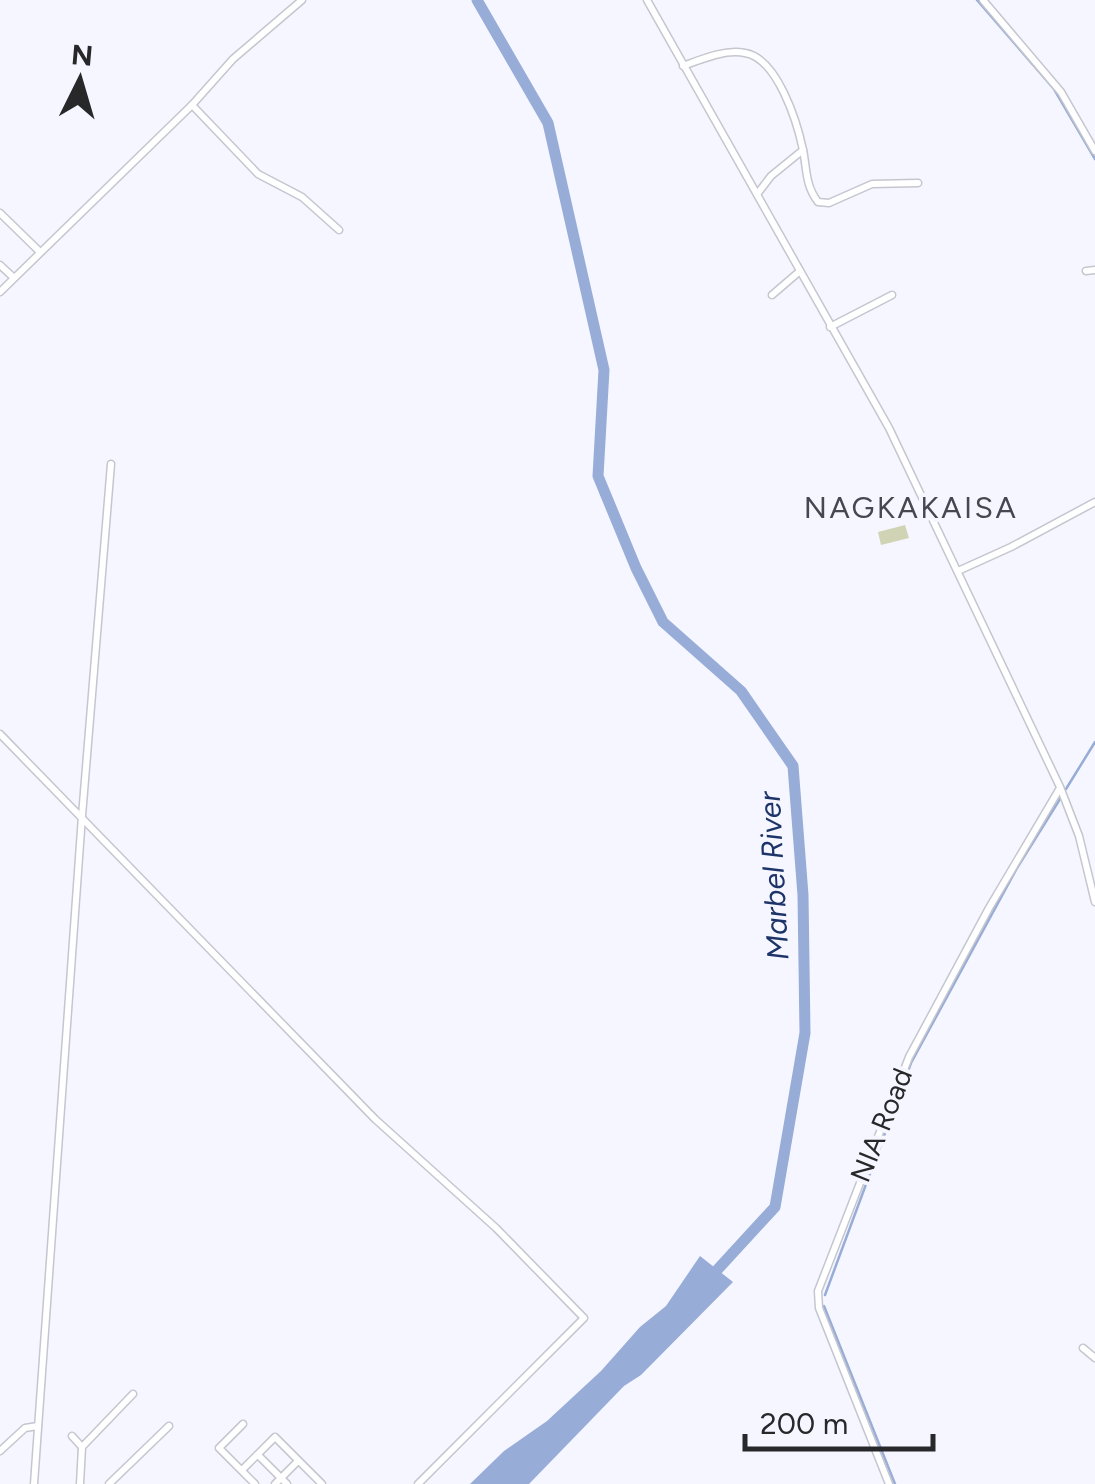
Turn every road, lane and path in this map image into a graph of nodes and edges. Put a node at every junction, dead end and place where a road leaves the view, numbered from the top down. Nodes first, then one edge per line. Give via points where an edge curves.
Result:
1 (302, 0) edge
2 (648, 0) edge
3 (983, 0) edge
4 (684, 66) junction
5 (192, 105) junction
6 (803, 150) junction
7 (1095, 151) edge
8 (918, 183) dead end
9 (758, 192) junction
10 (0, 213) edge
11 (339, 230) dead end
12 (40, 252) junction
13 (0, 265) edge
14 (800, 271) junction
15 (14, 278) junction
16 (0, 292) edge
17 (892, 295) dead end
18 (772, 296) dead end
19 (830, 327) junction
20 (111, 464) dead end
21 (1095, 502) edge
22 (958, 570) junction
23 (0, 734) edge
24 (1060, 787) junction
25 (82, 816) junction
26 (1095, 902) edge
27 (1083, 1348) dead end
28 (1095, 1358) edge
29 (134, 1394) dead end
30 (244, 1424) dead end
31 (38, 1426) junction
32 (169, 1426) dead end
33 (72, 1436) dead end
34 (82, 1448) junction
35 (0, 1451) edge
36 (258, 1455) junction
37 (298, 1460) junction
38 (242, 1470) junction
39 (281, 1482) edge
40 (316, 1482) edge
41 (34, 1484) edge
42 (80, 1484) edge
43 (109, 1484) edge
44 (255, 1484) edge
45 (418, 1484) edge
46 (889, 1484) edge

1 - 5 street
2 - 4 street
3 - 7 street via 1060,92
4 - 6 street via 740,52 763,61 784,94
4 - 9 street
5 - 11 street via 258,174 302,197
5 - 12 street
6 - 8 street via 808,184 822,204 872,184
6 - 9 street
9 - 14 street
10 - 12 street
12 - 15 street
13 - 15 street
14 - 18 street
14 - 19 street
15 - 16 street
17 - 19 street
19 - 22 street via 889,428
20 - 25 street
21 - 22 street
22 - 24 street
23 - 25 street
24 - 26 street
24 - 46 street, NIA Road via 908,1057 818,1290
25 - 31 street
25 - 45 street via 375,1118 584,1318
27 - 28 street
29 - 34 street
30 - 38 street via 219,1448
31 - 35 street via 24,1428
31 - 41 street
32 - 43 street
33 - 34 street
34 - 42 street
36 - 37 street via 275,1438
36 - 38 street
36 - 39 street
37 - 39 street
37 - 40 street
38 - 44 street

